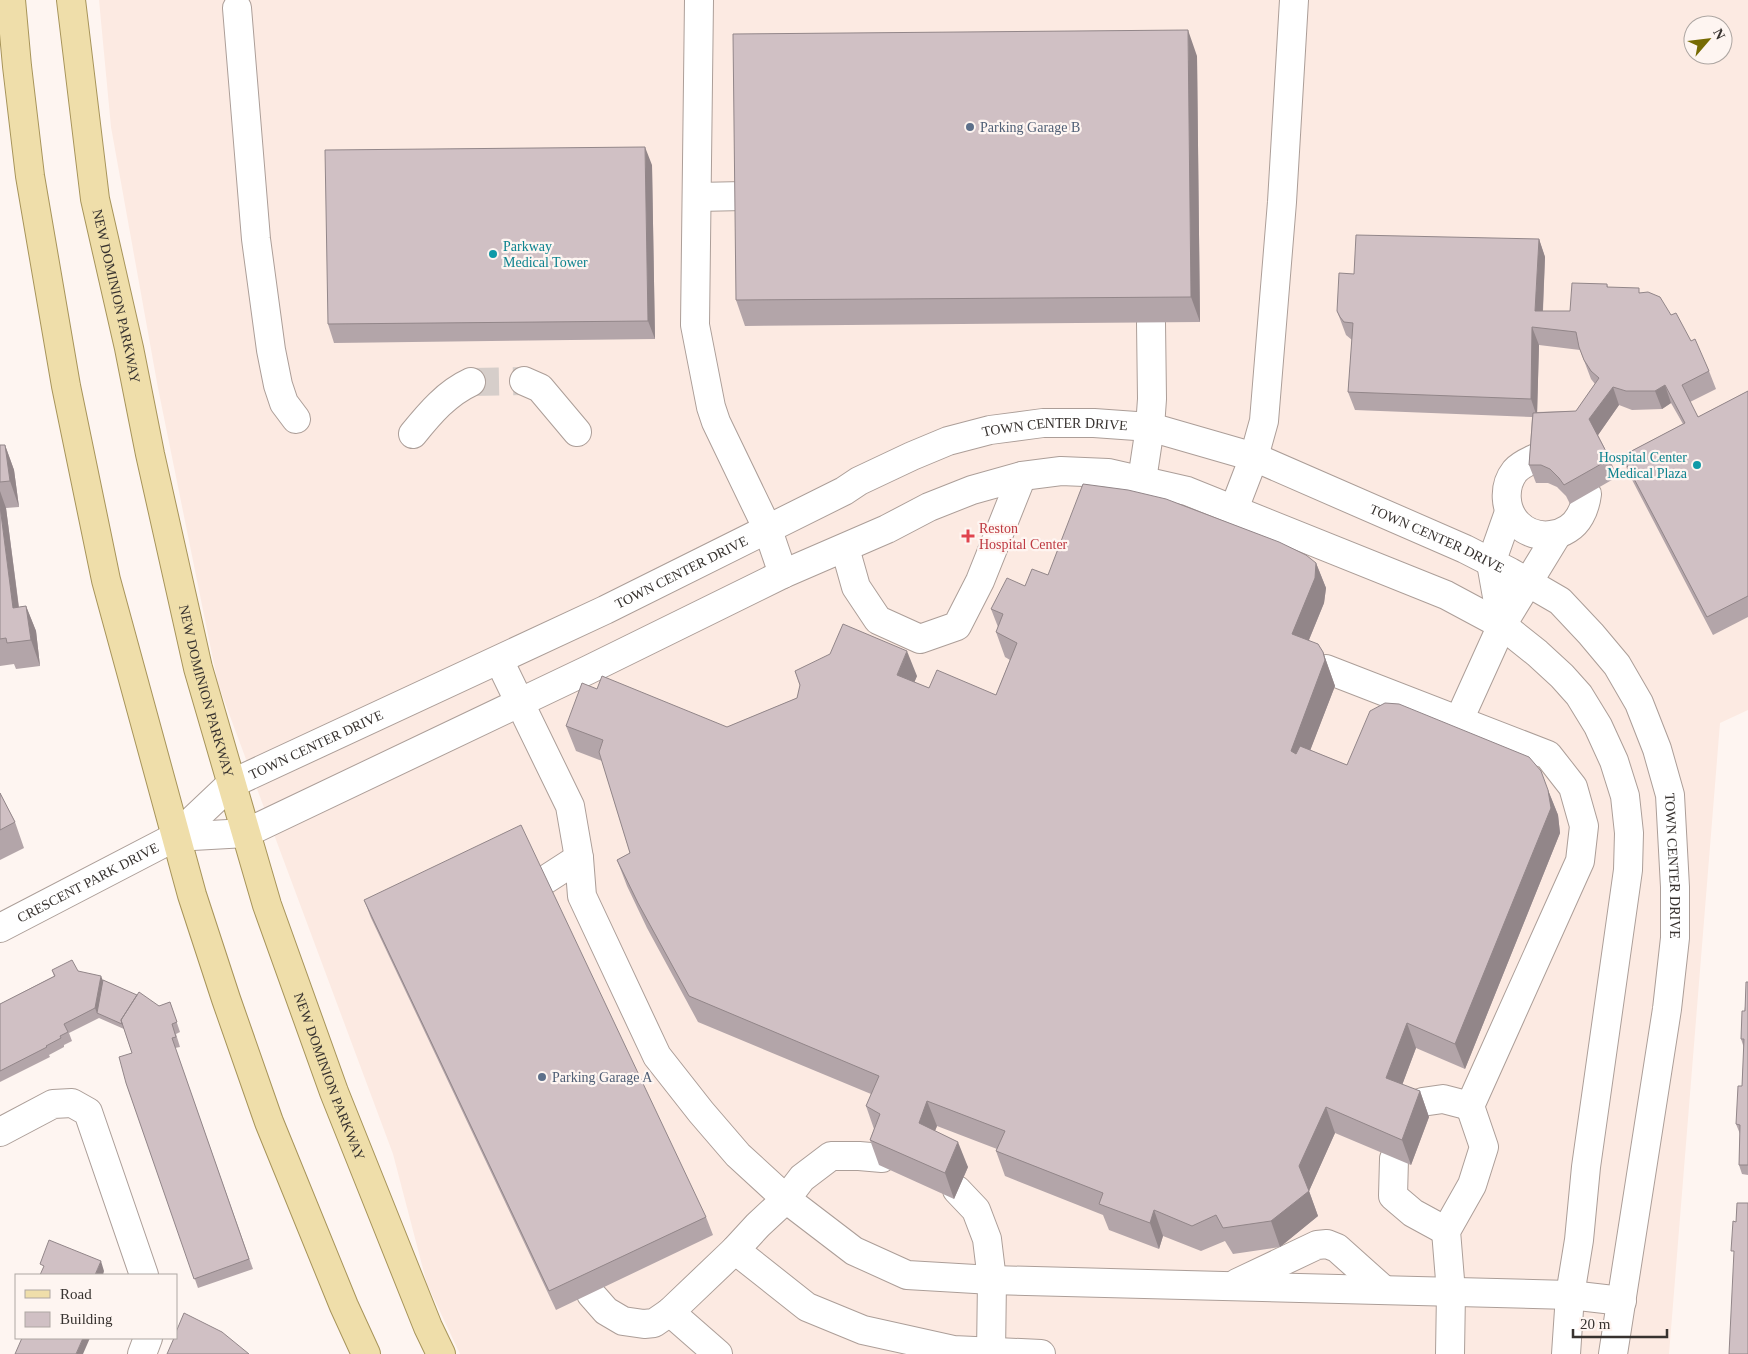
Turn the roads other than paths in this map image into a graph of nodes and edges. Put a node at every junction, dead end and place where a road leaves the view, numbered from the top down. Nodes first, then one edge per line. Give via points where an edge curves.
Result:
1 (11, 0) edge
2 (71, 0) edge
3 (699, 0) edge
4 (1294, 0) edge
5 (237, 8) dead end
6 (744, 196) edge
7 (697, 197) junction
8 (1151, 323) edge
9 (524, 381) tunnel mouth
10 (471, 382) tunnel mouth
11 (296, 419) dead end
12 (1150, 427) junction
13 (577, 432) dead end
14 (414, 434) dead end
15 (1254, 457) junction
16 (1538, 457) edge
17 (1022, 476) junction
18 (1142, 480) junction
19 (1587, 494) edge
20 (1234, 509) junction
21 (1509, 512) junction
22 (768, 530) junction
23 (1557, 535) junction
24 (845, 548) junction
25 (1491, 563) junction
26 (783, 574) junction
27 (1529, 582) junction
28 (1502, 625) junction
29 (499, 660) junction
30 (1326, 669) dead end
31 (521, 702) junction
32 (1459, 720) junction
33 (1436, 741) edge
34 (231, 784) junction
35 (246, 833) junction
36 (176, 837) junction
37 (579, 858) junction
38 (545, 880) edge
39 (0, 928) edge
40 (1470, 1106) junction
41 (1413, 1111) edge
42 (0, 1132) edge
43 (882, 1158) edge
44 (1394, 1158) edge
45 (957, 1190) edge
46 (786, 1199) junction
47 (1446, 1231) junction
48 (735, 1250) junction
49 (144, 1274) edge
50 (992, 1280) junction
51 (1231, 1286) junction
52 (1384, 1290) junction
53 (1451, 1292) junction
54 (591, 1294) edge
55 (1570, 1295) junction
56 (1622, 1301) junction
57 (670, 1312) junction
58 (148, 1339) edge
59 (991, 1353) edge
60 (142, 1354) edge
61 (366, 1354) edge
62 (441, 1354) edge
63 (718, 1354) edge
64 (1041, 1354) edge
65 (1450, 1354) edge
66 (1566, 1354) edge
67 (1613, 1354) edge

1 - 36 main road via 30,176 66,386 106,580
2 - 34 main road, NEW DOMINION PARKWAY via 95,199 184,610
3 - 7 street
4 - 15 street via 1271,352 1264,421
5 - 11 street via 256,239 271,350 284,403
6 - 7 street
7 - 22 street via 695,325 710,407
8 - 12 street
9 - 13 street via 540,388
10 - 14 street via 451,393
12 - 15 street, TOWN CENTER DRIVE
12 - 18 street
12 - 22 street, TOWN CENTER DRIVE via 1043,423 990,430 948,441 859,481
15 - 20 street
15 - 25 street, TOWN CENTER DRIVE
16 - 21 street via 1515,471 1508,484
17 - 18 street via 1061,471 1108,473
17 - 24 street via 972,490 930,507
17 - 24 street via 980,581 956,626 920,639 878,620 856,587
18 - 20 street via 1187,491
19 - 23 street via 1580,518
20 - 28 street via 1446,595
21 - 23 street via 1529,532
21 - 25 street
22 - 26 street
22 - 29 street, TOWN CENTER DRIVE
23 - 27 street
24 - 26 street
25 - 27 street, TOWN CENTER DRIVE
25 - 28 street
26 - 31 street
27 - 28 street
27 - 56 street, TOWN CENTER DRIVE via 1560,601 1617,665 1639,703 1670,795 1675,938
28 - 32 street
28 - 55 street via 1556,670 1579,695 1614,761 1625,796 1630,833 1628,870
29 - 31 street
29 - 34 street, TOWN CENTER DRIVE
30 - 32 street
31 - 35 street
31 - 37 street via 570,806
32 - 33 street
32 - 40 street via 1548,755 1573,787 1584,826 1580,861
34 - 35 main road, NEW DOMINION PARKWAY
34 - 36 street, TOWN CENTER DRIVE
35 - 36 street
35 - 62 main road, NEW DOMINION PARKWAY via 267,905 334,1092
36 - 39 street, CRESCENT PARK DRIVE
36 - 61 main road via 192,895 269,1122
37 - 38 street
37 - 46 street via 582,896 657,1056 738,1155
40 - 41 street via 1444,1099 1422,1102
40 - 47 street via 1484,1147 1472,1185
42 - 49 street via 53,1104 72,1103 88,1112
43 - 46 street via 830,1156 802,1178
44 - 47 street via 1393,1196 1413,1214
45 - 50 street via 976,1210 986,1239
46 - 48 street
46 - 50 street via 854,1251 907,1276
47 - 53 street
48 - 57 street
48 - 59 street via 807,1307 862,1330 953,1350
50 - 51 street
50 - 59 street
51 - 52 street
51 - 52 street via 1316,1245 1327,1244 1337,1248
52 - 53 street
53 - 55 street
53 - 65 street
54 - 57 street via 606,1312 623,1321 654,1323
55 - 56 street
55 - 66 street
56 - 67 street, TOWN CENTER DRIVE
57 - 63 street
58 - 60 street
59 - 64 street

